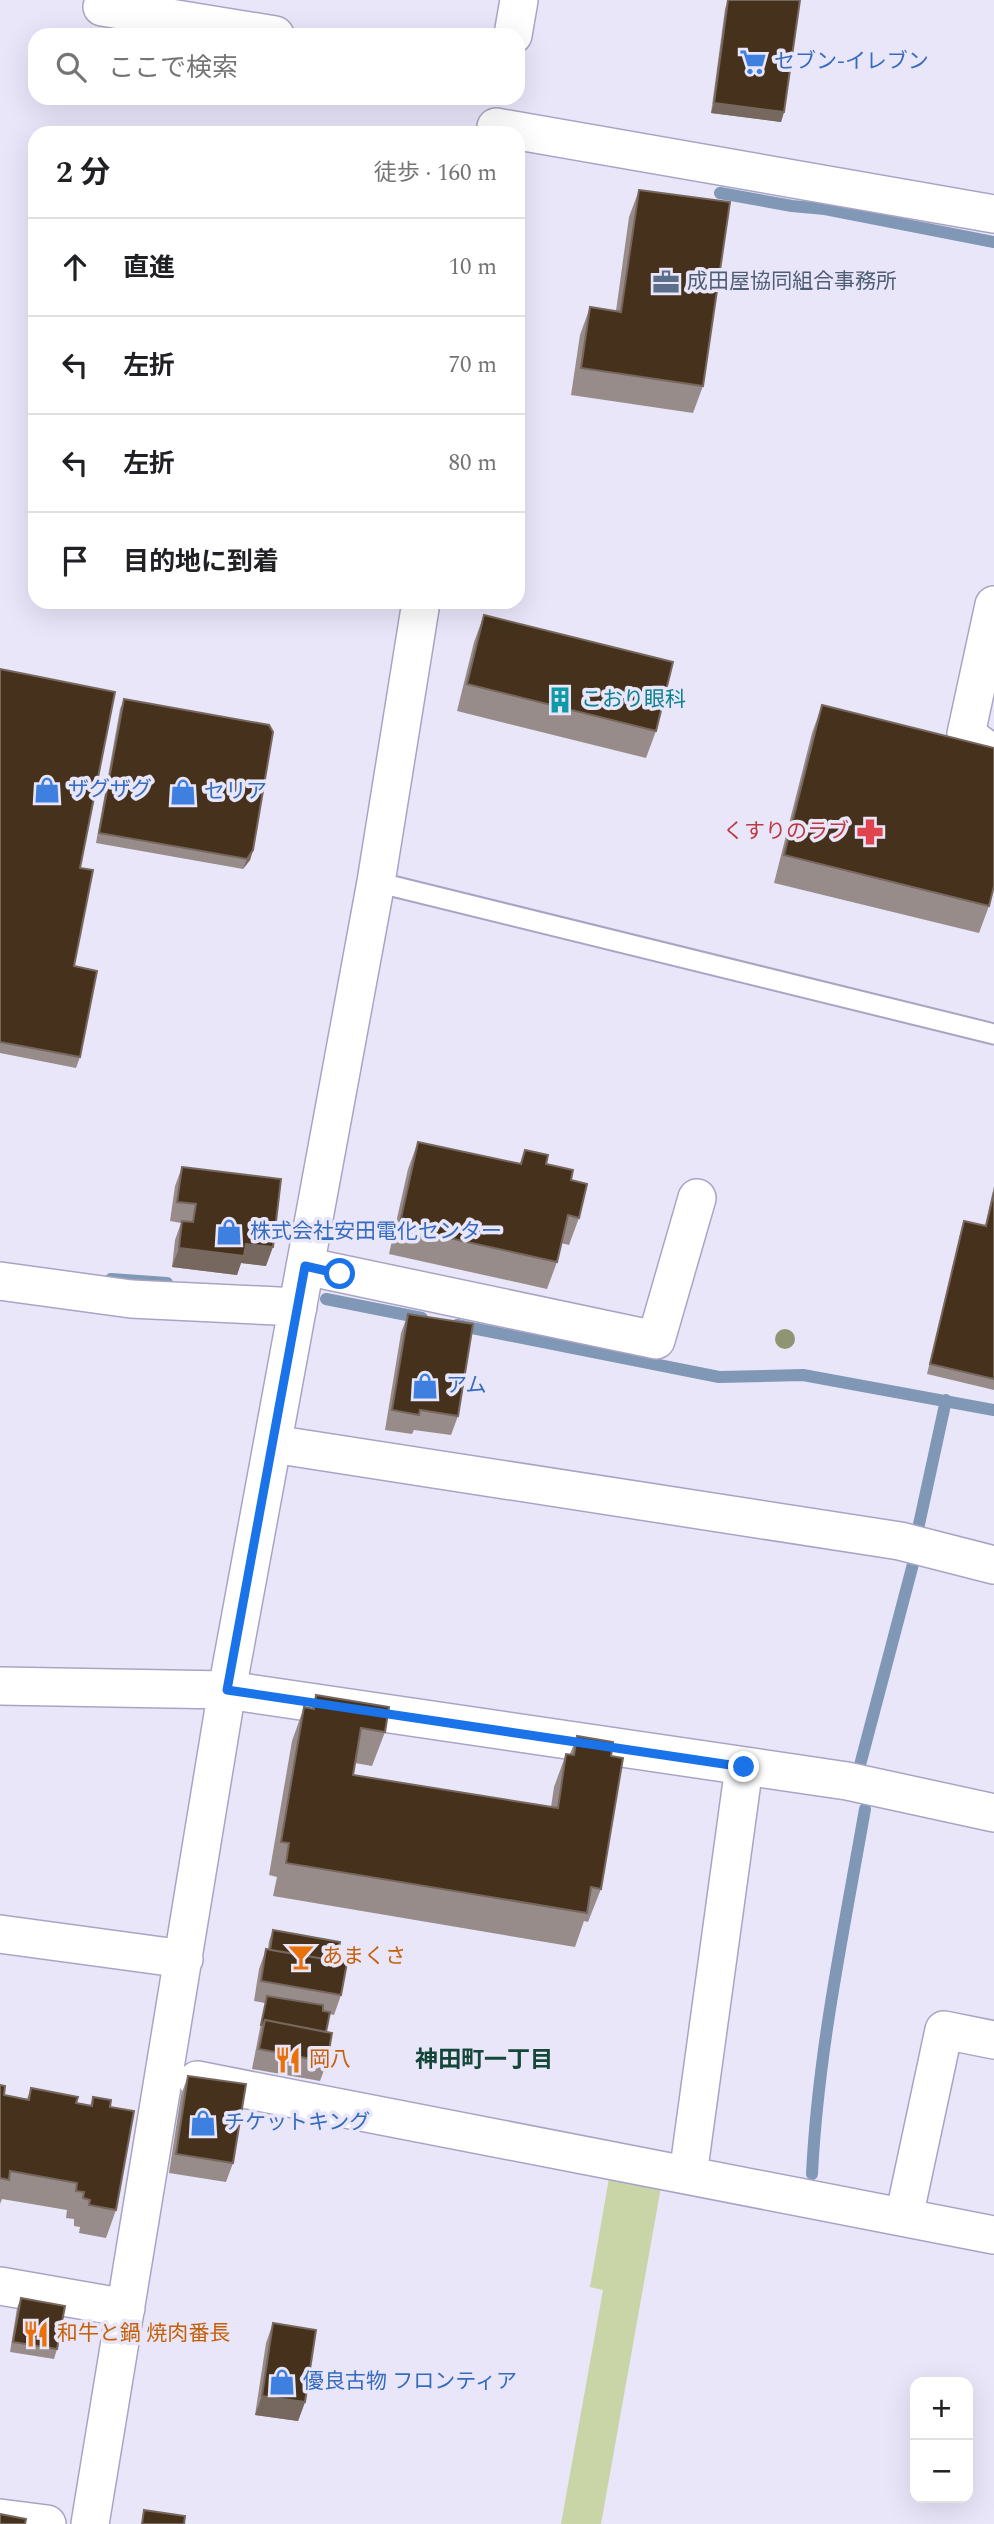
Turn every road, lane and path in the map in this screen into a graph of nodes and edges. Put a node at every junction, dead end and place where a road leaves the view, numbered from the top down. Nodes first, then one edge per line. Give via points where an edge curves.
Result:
1 (519, 0) edge
2 (102, 7) dead end
3 (232, 28) edge
4 (514, 28) edge
5 (498, 119) edge
6 (994, 214) edge
7 (994, 605) edge
8 (420, 609) edge
9 (994, 755) edge
10 (376, 882) junction
11 (994, 1034) edge
12 (697, 1198) dead end
13 (305, 1266) junction
14 (0, 1281) edge
15 (298, 1307) junction
16 (273, 1444) junction
17 (994, 1565) edge
18 (0, 1686) edge
19 (227, 1690) junction
20 (744, 1767) junction
21 (994, 1813) edge
22 (0, 1934) edge
23 (184, 1959) junction
24 (994, 2040) edge
25 (165, 2074) junction
26 (688, 2175) junction
27 (904, 2217) junction
28 (994, 2235) edge
29 (0, 2286) edge
30 (126, 2308) junction
31 (0, 2518) edge
32 (47, 2524) edge
33 (90, 2524) edge

1 - 4 street
2 - 3 street
5 - 6 street
7 - 9 street via 967,734
8 - 10 street
10 - 11 lane
10 - 13 street
12 - 13 street via 656,1340
13 - 15 street
14 - 15 street via 131,1299
15 - 16 street
16 - 17 street via 900,1541
16 - 19 street
18 - 19 street
19 - 20 street
19 - 23 street
20 - 21 street via 847,1782
20 - 26 street
22 - 23 street
23 - 25 street
24 - 27 street via 944,2030
25 - 26 street
25 - 30 street
26 - 27 street
27 - 28 street
29 - 30 street
30 - 33 street
31 - 32 street

